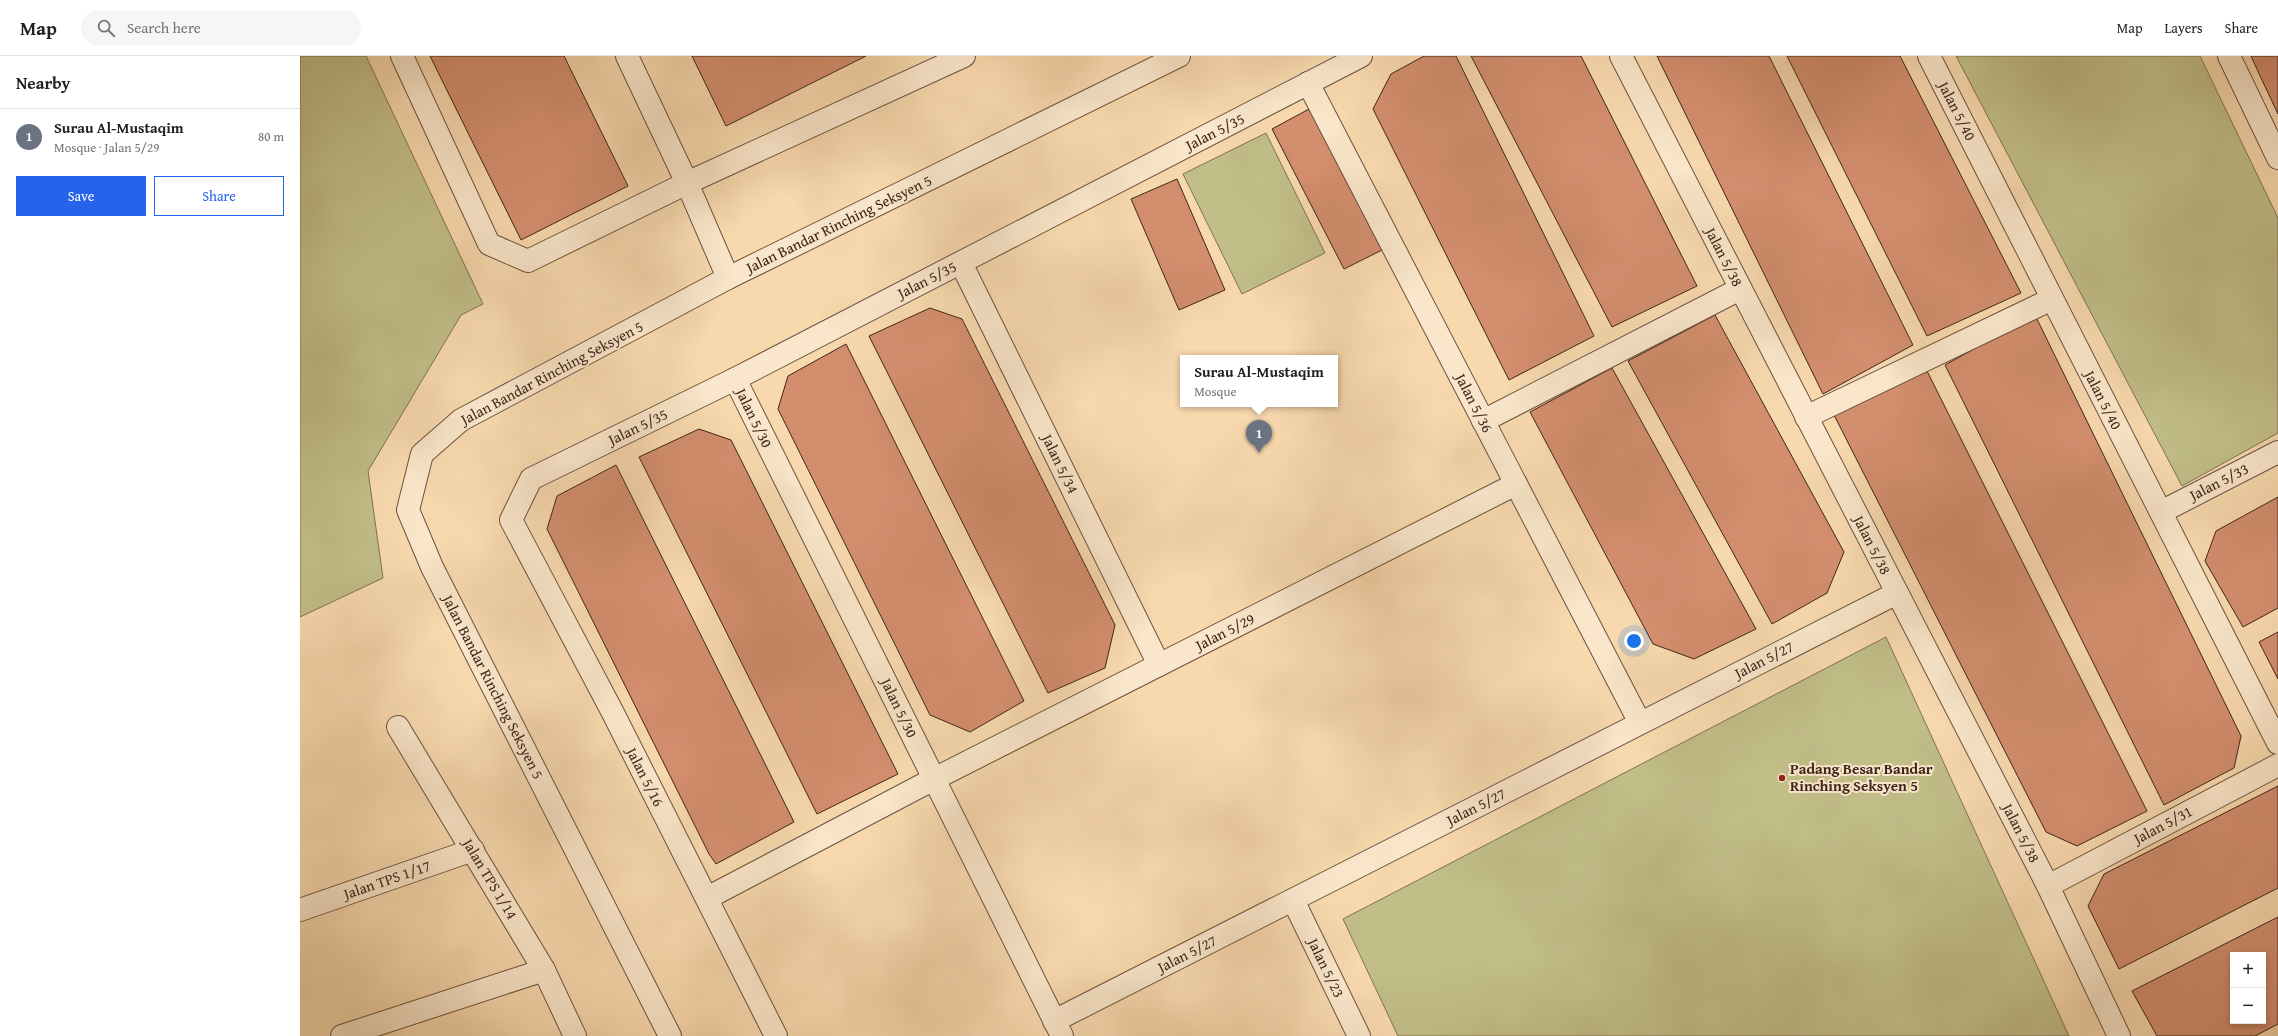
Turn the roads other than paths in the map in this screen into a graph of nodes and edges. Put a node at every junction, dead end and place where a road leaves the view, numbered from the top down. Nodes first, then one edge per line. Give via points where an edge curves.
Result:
1 (402, 56) edge
2 (627, 56) edge
3 (964, 56) edge
4 (1179, 56) edge
5 (1361, 56) edge
6 (1621, 56) edge
7 (1929, 56) edge
8 (2229, 56) edge
9 (1308, 83) junction
10 (2278, 158) edge
11 (687, 182) junction
12 (961, 263) junction
13 (728, 278) junction
14 (1740, 289) junction
15 (2052, 299) junction
16 (735, 379) junction
17 (1806, 417) junction
18 (1483, 420) junction
19 (2278, 452) edge
20 (1516, 484) junction
21 (2161, 512) junction
22 (511, 520) joint
23 (1897, 593) junction
24 (1159, 665) junction
25 (1640, 723) junction
26 (398, 727) dead end
27 (2278, 743) edge
28 (2278, 765) edge
29 (934, 779) junction
30 (473, 850) junction
31 (2048, 886) junction
32 (706, 898) junction
33 (1293, 900) junction
34 (300, 910) edge
35 (544, 970) junction
36 (1058, 1028) edge
37 (342, 1036) edge
38 (575, 1036) edge
39 (670, 1036) edge
40 (776, 1036) edge
41 (1359, 1036) edge
42 (2120, 1036) edge

1 - 11 street via 488,244 528,261
2 - 11 street
3 - 11 street
4 - 13 street, Jalan Bandar Rinching Seksyen 5
5 - 9 street, Jalan 5/35
6 - 14 street, Jalan 5/38
7 - 15 street, Jalan 5/40
8 - 10 street
9 - 12 street, Jalan 5/35
9 - 18 street, Jalan 5/36
11 - 13 street
12 - 16 street, Jalan 5/35
12 - 24 street, Jalan 5/34
13 - 39 street, Jalan Bandar Rinching Seksyen 5 via 461,420 422,454 408,510 432,567
14 - 17 street, Jalan 5/38
14 - 18 street
15 - 17 street
15 - 21 street, Jalan 5/40
16 - 22 street, Jalan 5/35 via 531,479
16 - 29 street, Jalan 5/30
17 - 23 street, Jalan 5/38
18 - 20 street, Jalan 5/36
19 - 21 street, Jalan 5/33
20 - 24 street, Jalan 5/29
20 - 25 street, Jalan 5/36
21 - 27 street, Jalan 5/40
22 - 32 street, Jalan 5/16 via 613,713
23 - 25 street, Jalan 5/27
23 - 31 street, Jalan 5/38
24 - 29 street, Jalan 5/29
25 - 33 street, Jalan 5/27
26 - 30 street, Jalan TPS 1/14
28 - 31 street, Jalan 5/31
29 - 32 street, Jalan 5/29
29 - 36 street, Jalan 5/30
30 - 34 street, Jalan TPS 1/17
30 - 35 street, Jalan TPS 1/14
31 - 42 street, Jalan 5/38
32 - 40 street, Jalan 5/16
33 - 36 street, Jalan 5/27
33 - 41 street, Jalan 5/23
35 - 37 street
35 - 38 street, Jalan TPS 1/14

